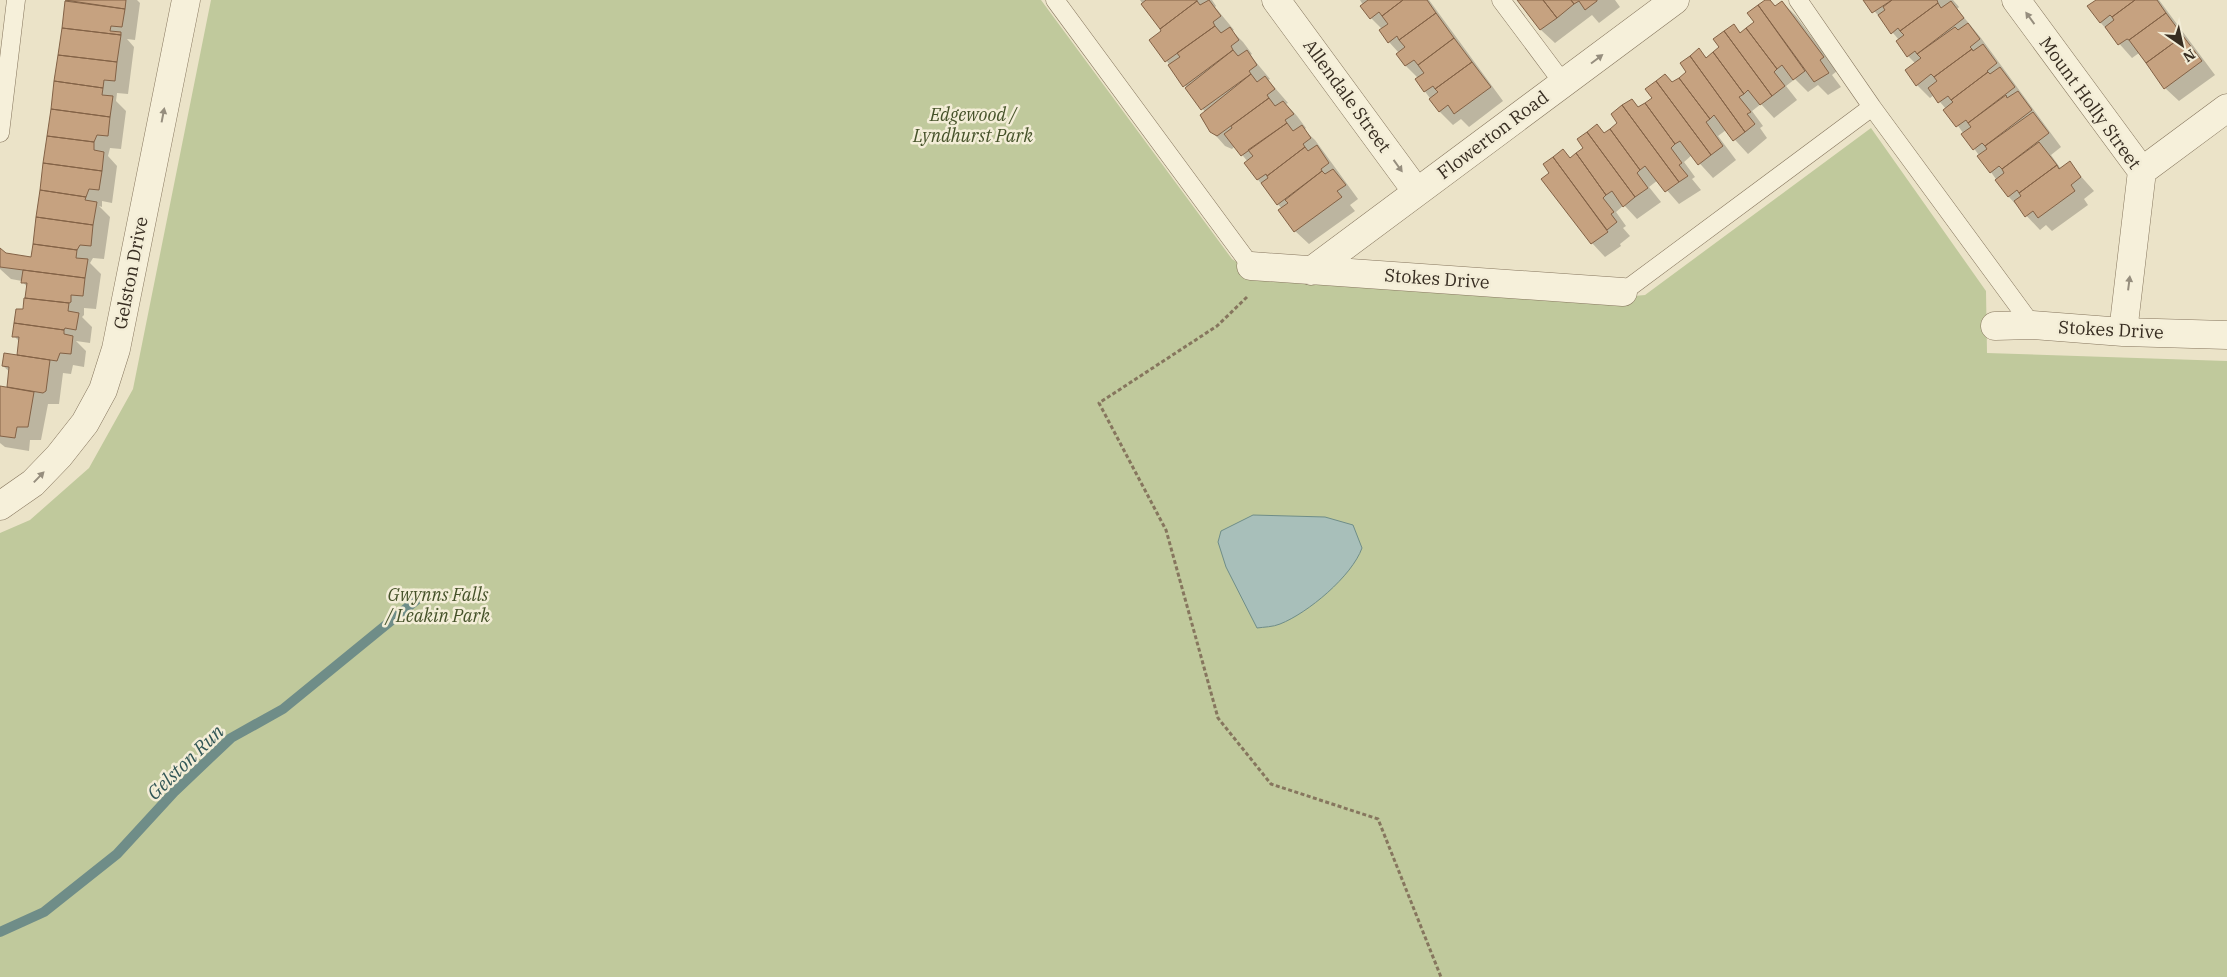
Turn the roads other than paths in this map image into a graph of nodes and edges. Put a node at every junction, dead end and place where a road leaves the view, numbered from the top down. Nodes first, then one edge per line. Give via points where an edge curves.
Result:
1 (16, 0) edge
2 (186, 0) edge
3 (1055, 0) edge
4 (1276, 0) edge
5 (1501, 0) edge
6 (1675, 0) edge
7 (1798, 0) edge
8 (2016, 0) edge
9 (1563, 83) junction
10 (1872, 107) junction
11 (2227, 108) edge
12 (0, 133) edge
13 (2142, 171) junction
14 (1417, 192) junction
15 (1251, 266) joint
16 (1311, 271) junction
17 (1623, 292) joint
18 (2032, 325) junction
19 (1995, 326) dead end
20 (2123, 332) junction
21 (2227, 335) edge
22 (0, 506) edge

1 - 12 lane
22 -> 2 street, Gelston Drive via 33,483 60,456 85,423 103,390 116,348
3 - 15 lane
4 -> 14 street, Allendale Street
5 - 9 lane
9 -> 6 street, Flowerton Road
7 - 10 lane
13 -> 8 street, Mount Holly Street
9 - 14 street, Flowerton Road
10 - 17 lane
10 - 18 lane
11 - 13 street
20 -> 13 street, Mount Holly Street
14 - 16 street, Flowerton Road
15 - 16 street, Stokes Drive
16 - 17 street, Stokes Drive
18 - 19 street, Stokes Drive
18 - 20 street, Stokes Drive
20 - 21 street, Stokes Drive

